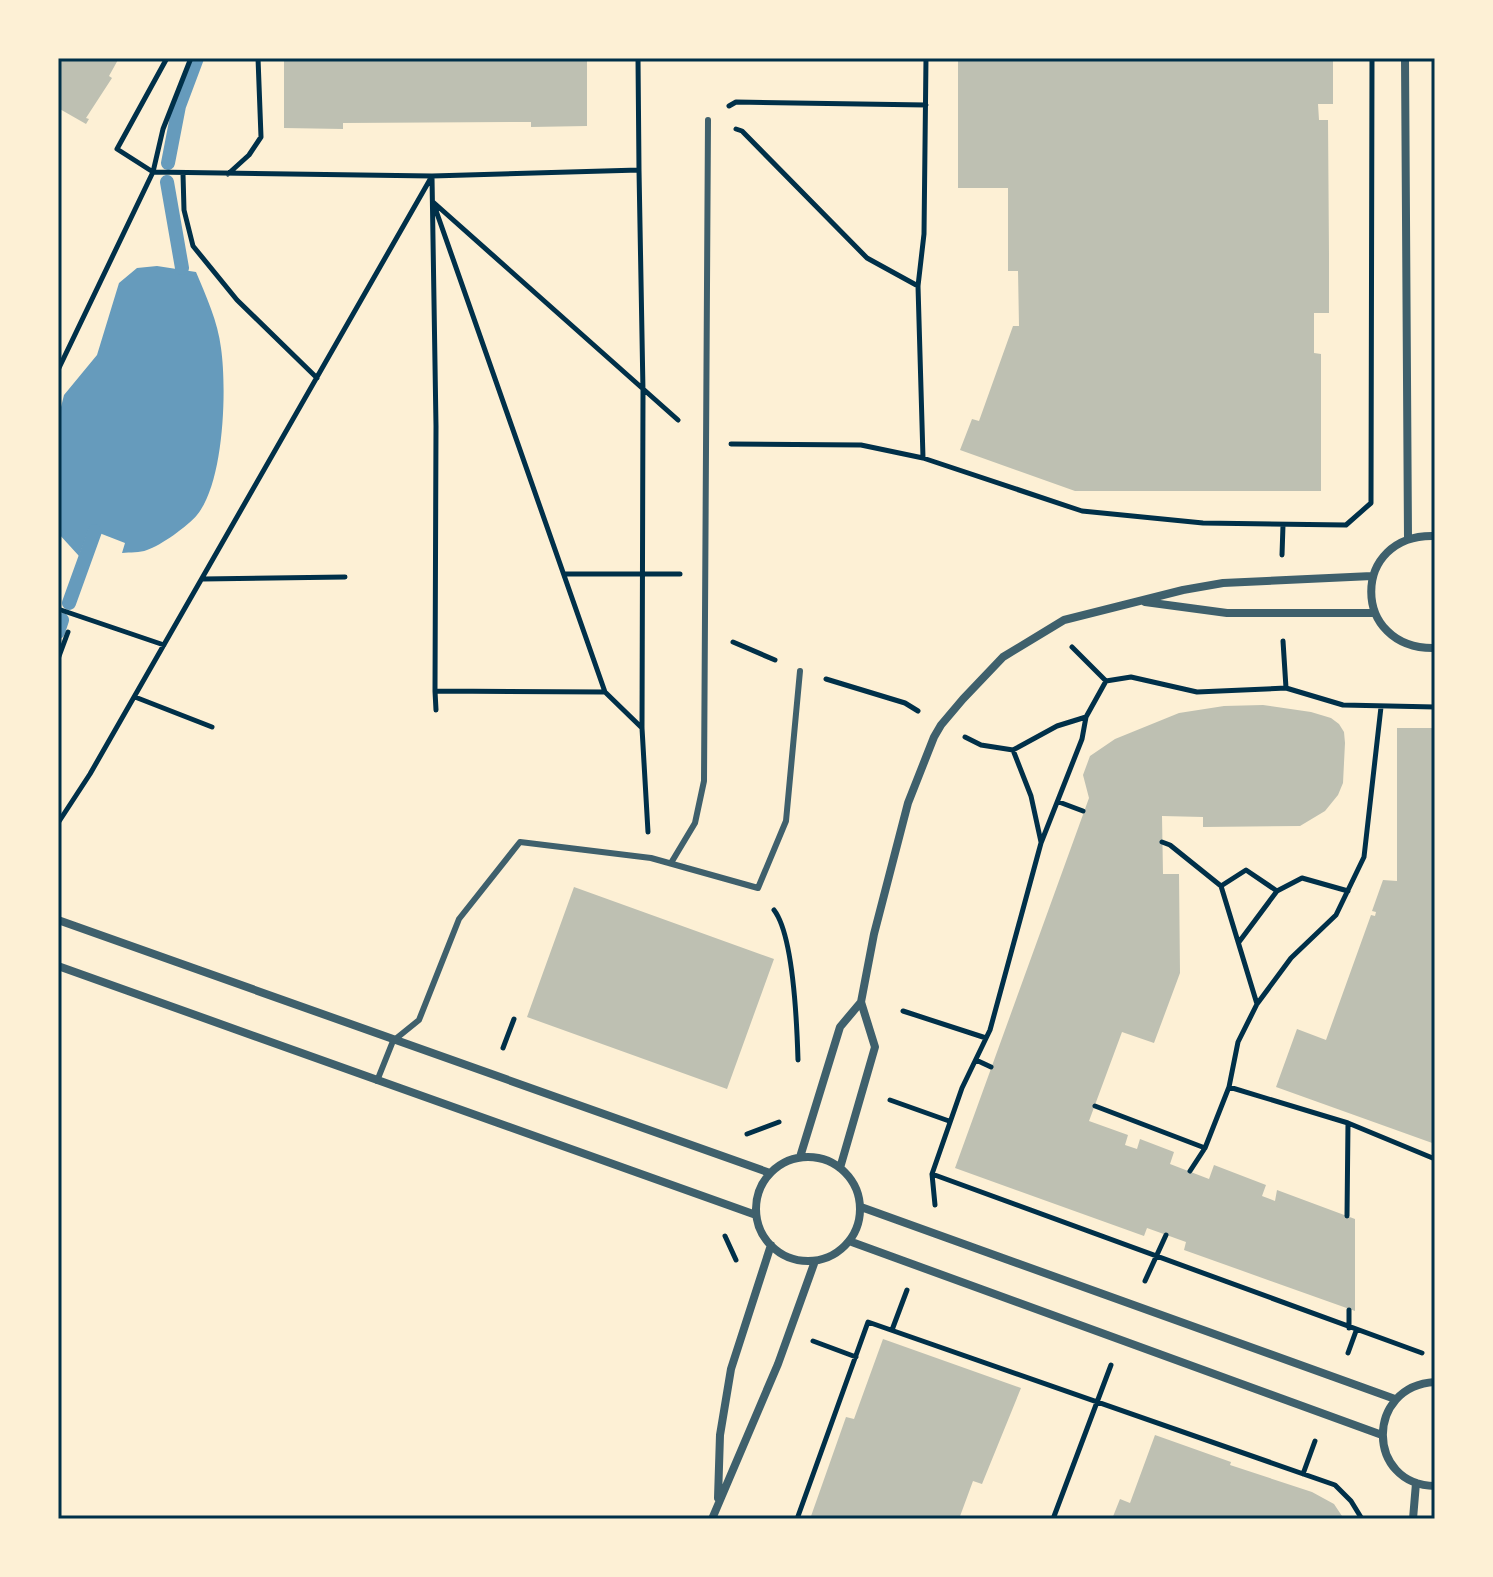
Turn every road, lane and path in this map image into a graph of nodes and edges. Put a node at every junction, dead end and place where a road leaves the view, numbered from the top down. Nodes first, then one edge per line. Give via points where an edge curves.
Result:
1 (167, 58) edge
2 (191, 58) edge
3 (258, 58) edge
4 (638, 58) edge
5 (926, 58) edge
6 (1372, 58) edge
7 (1405, 58) edge
8 (926, 105) junction
9 (708, 120) junction
10 (639, 170) junction
11 (153, 172) junction
12 (183, 174) junction
13 (228, 174) junction
14 (432, 176) junction
15 (433, 202) junction
16 (918, 286) junction
17 (58, 370) edge
18 (317, 378) junction
19 (643, 391) junction
20 (706, 444) junction
21 (923, 458) junction
22 (1435, 536) edge
23 (1408, 539) junction
24 (705, 573) junction
25 (565, 574) junction
26 (643, 575) junction
27 (1372, 576) junction
28 (345, 577) dead end
29 (202, 579) junction
30 (1141, 601) junction
31 (63, 611) edge
32 (1375, 613) junction
33 (1282, 614) junction
34 (1052, 627) junction
35 (705, 630) junction
36 (68, 632) dead end
37 (164, 645) junction
38 (1435, 648) edge
39 (58, 659) edge
40 (800, 671) junction
41 (1106, 681) junction
42 (1286, 688) junction
43 (435, 691) junction
44 (605, 692) junction
45 (135, 697) junction
46 (1381, 707) junction
47 (1435, 707) edge
48 (436, 710) dead end
49 (1086, 717) junction
50 (941, 725) junction
51 (212, 727) dead end
52 (642, 728) junction
53 (1013, 750) junction
54 (1059, 802) junction
55 (1083, 811) dead end
56 (58, 823) edge
57 (1162, 842) dead end
58 (1041, 843) junction
59 (651, 858) junction
60 (671, 863) junction
61 (1221, 886) junction
62 (758, 888) junction
63 (1277, 891) junction
64 (1348, 891) junction
65 (58, 920) edge
66 (1238, 942) junction
67 (58, 966) edge
68 (861, 1002) junction
69 (1257, 1004) junction
70 (903, 1011) dead end
71 (514, 1019) dead end
72 (986, 1038) junction
73 (393, 1041) junction
74 (500, 1056) dead end
75 (976, 1060) junction
76 (991, 1067) dead end
77 (798, 1072) dead end
78 (377, 1081) junction
79 (1229, 1087) junction
80 (877, 1096) dead end
81 (1095, 1106) dead end
82 (787, 1111) dead end
83 (949, 1121) junction
84 (1348, 1123) junction
85 (734, 1133) dead end
86 (1205, 1148) junction
87 (800, 1157) junction
88 (1435, 1159) edge
89 (840, 1168) junction
90 (1190, 1171) dead end
91 (770, 1173) junction
92 (932, 1174) junction
93 (861, 1207) junction
94 (935, 1214) dead end
95 (756, 1215) junction
96 (1347, 1216) dead end
97 (1166, 1235) dead end
98 (849, 1241) junction
99 (771, 1245) junction
100 (1155, 1255) junction
101 (815, 1261) junction
102 (1349, 1310) dead end
103 (1349, 1328) junction
104 (1425, 1353) dead end
105 (1435, 1382) edge
106 (1395, 1399) junction
107 (1096, 1402) junction
108 (1382, 1435) junction
109 (1416, 1483) junction
110 (1435, 1486) edge
111 (718, 1503) junction
112 (712, 1519) edge
113 (797, 1519) edge
114 (1053, 1519) edge
115 (1362, 1519) edge
116 (1413, 1519) edge

1 - 11 path via 117,149
2 - 11 path via 163,129
3 - 13 path via 261,137
4 - 10 path
5 - 8 path
6 - 21 path via 1371,503 1346,525 1203,523 1082,511
7 - 23 street
8 - 9 path via 736,102
8 - 16 path
9 - 16 path via 742,131 867,258
9 - 20 lane
10 - 14 path
10 - 19 path
11 - 12 path
11 - 17 path
12 - 13 path
12 - 18 path via 193,246 237,300
13 - 14 path
14 - 15 path
14 - 18 path
15 - 19 path
15 - 25 path
15 - 43 path
16 - 21 path
18 - 29 path
19 - 20 path
19 - 26 path
20 - 21 path via 861,445
20 - 24 lane
22 - 23 street
23 - 27 street via 1386,553
24 - 26 path
24 - 35 lane
25 - 26 path
25 - 44 path
26 - 52 path
27 - 30 street via 1223,583
27 - 32 street
28 - 29 path
29 - 37 path
30 - 33 street via 1227,613
30 - 34 street
31 - 37 path
32 - 33 street
32 - 38 street via 1382,626 1406,644
33 - 42 path
34 - 41 path
34 - 50 street via 1003,657
35 - 40 path
35 - 60 lane via 704,781 695,823
36 - 39 path
37 - 45 path
40 - 50 path via 905,703
40 - 62 lane via 786,821
41 - 42 path via 1131,677 1197,692
41 - 49 path
42 - 46 path via 1343,705
43 - 44 path
43 - 48 path
44 - 52 path
45 - 51 path
45 - 56 path
46 - 47 path
46 - 64 path via 1364,857
49 - 53 path
49 - 54 path
50 - 53 path via 981,745
50 - 68 street via 908,803
52 - 59 path
53 - 58 path
54 - 55 path
54 - 58 path
57 - 61 path
58 - 72 path
59 - 60 lane
59 - 73 lane via 520,842 459,919 419,1020
60 - 62 lane
61 - 63 path via 1246,870
61 - 66 path
62 - 77 path via 779,916 789,956
63 - 64 path via 1302,878
63 - 66 path
64 - 69 path via 1336,915 1291,958
65 - 73 street
66 - 69 path
67 - 78 street
68 - 87 street via 840,1027
68 - 89 street via 875,1047
69 - 79 path via 1238,1042
70 - 72 path
71 - 74 path
72 - 75 path
73 - 78 lane
73 - 91 street
75 - 76 path
75 - 83 path
78 - 95 street
79 - 84 path
79 - 86 path
80 - 83 path
81 - 86 path
82 - 85 path via 779,1123 765,1129
83 - 92 path
84 - 88 path
84 - 96 path
86 - 90 path
87 - 89 street
87 - 91 street
89 - 93 street via 852,1181
91 - 95 street via 761,1186
92 - 94 path
92 - 100 path
93 - 98 street
93 - 106 street
95 - 99 street
97 - 100 path
98 - 101 street
98 - 108 street
99 - 101 street via 791,1258
99 - 111 street via 731,1369 720,1435
100 - 103 path
101 - 111 street
102 - 103 path
103 - 104 path
105 - 106 street via 1408,1389
106 - 108 street
107 - 113 path via 868,1322
107 - 114 path
107 - 115 path via 1335,1485
108 - 109 street via 1392,1464
109 - 110 street
109 - 116 street
111 - 112 street

